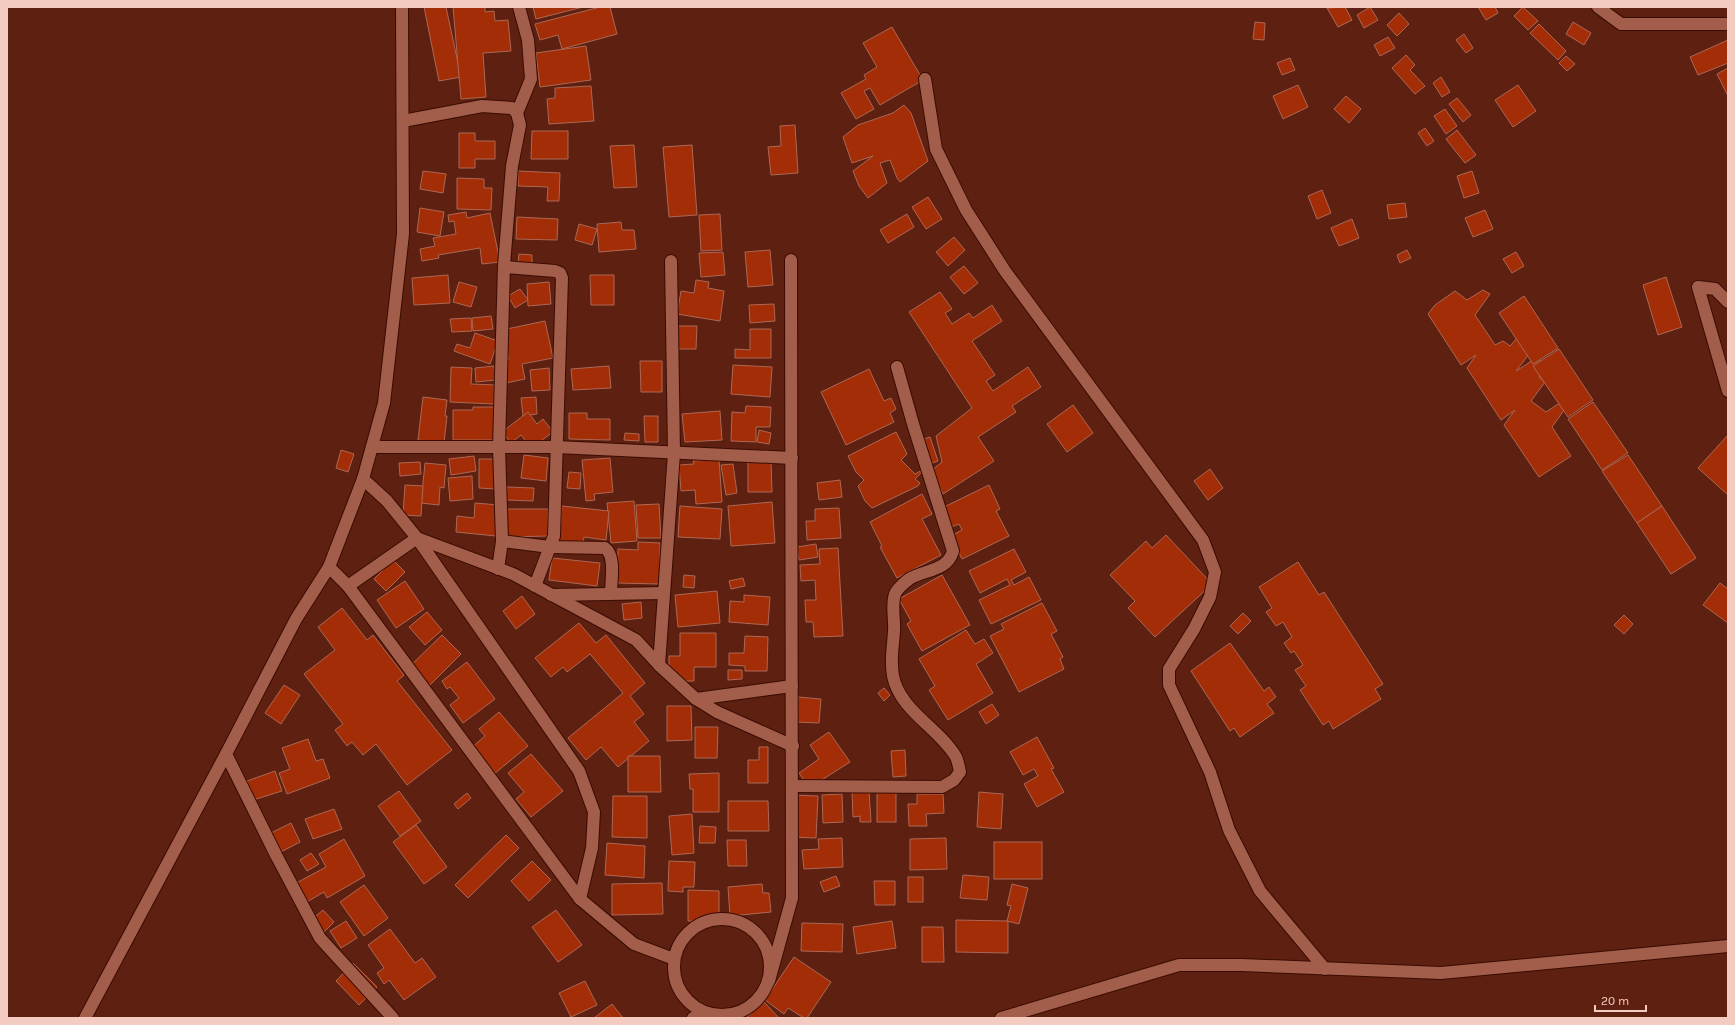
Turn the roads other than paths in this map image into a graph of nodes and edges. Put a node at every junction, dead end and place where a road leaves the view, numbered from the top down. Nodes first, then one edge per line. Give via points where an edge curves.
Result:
1 (402, 7) edge
2 (519, 7) edge
3 (1598, 7) edge
4 (1728, 24) edge
5 (925, 79) dead end
6 (517, 113) junction
7 (403, 121) junction
8 (792, 260) dead end
9 (671, 261) dead end
10 (504, 267) junction
11 (1728, 302) edge
12 (897, 367) dead end
13 (1728, 391) edge
14 (372, 447) junction
15 (499, 447) junction
16 (556, 447) junction
17 (674, 453) junction
18 (792, 458) junction
19 (363, 479) junction
20 (417, 538) junction
21 (502, 541) junction
22 (550, 547) junction
23 (329, 567) junction
24 (498, 569) junction
25 (348, 586) junction
26 (535, 586) junction
27 (612, 593) junction
28 (664, 593) junction
29 (550, 595) junction
30 (659, 665) junction
31 (792, 686) junction
32 (696, 699) junction
33 (793, 746) junction
34 (226, 754) junction
35 (793, 786) junction
36 (580, 899) junction
37 (1728, 946) edge
38 (674, 959) junction
39 (1325, 968) junction
40 (769, 981) junction
41 (704, 1012) junction
42 (85, 1018) edge
43 (393, 1018) edge
44 (693, 1018) edge
45 (1001, 1018) edge

1 - 7 street
2 - 6 street via 528,40 531,79
3 - 4 street via 1621,24
5 - 39 street via 936,149 966,210 1005,271 1202,540 1215,572 1210,597 1194,629 1169,668 1169,685 1210,772 1230,830 1260,891
6 - 7 street via 512,108 482,106
6 - 10 street via 520,124 512,166
7 - 14 street via 404,234 384,403
8 - 18 street
9 - 17 street
10 - 15 street
10 - 16 street via 555,271 562,278
11 - 13 street via 1715,289 1698,287
12 - 35 street via 953,551 951,559 945,565 910,579 895,593 890,660 895,684 907,704 957,758 960,772 954,780 942,787
14 - 15 street
14 - 19 street
15 - 16 street
15 - 21 street
16 - 17 street
16 - 22 street via 554,536
17 - 18 street
17 - 28 street
18 - 31 street
19 - 20 street via 387,501
19 - 23 street
20 - 24 street
20 - 25 street
20 - 36 street via 579,771 594,812 592,848
21 - 22 street
21 - 24 street
22 - 26 street
22 - 27 street via 605,548 611,558
23 - 25 street
23 - 34 street via 296,619
24 - 26 street
25 - 36 street
26 - 29 street
27 - 28 street
27 - 29 street
28 - 30 street
29 - 30 street via 636,640
30 - 32 street
31 - 32 street
31 - 33 street
32 - 33 street via 717,712
33 - 35 street
34 - 42 street
34 - 43 street via 320,938
35 - 40 street via 792,898
36 - 38 street via 634,944
37 - 39 street via 1441,973
38 - 40 street via 679,944 689,931 702,922 718,918 734,919 760,936 768,950 771,966
38 - 41 street via 674,975 680,990 690,1003
39 - 45 street via 1178,965
40 - 41 street via 762,996 750,1007 735,1014 719,1015
41 - 44 street

